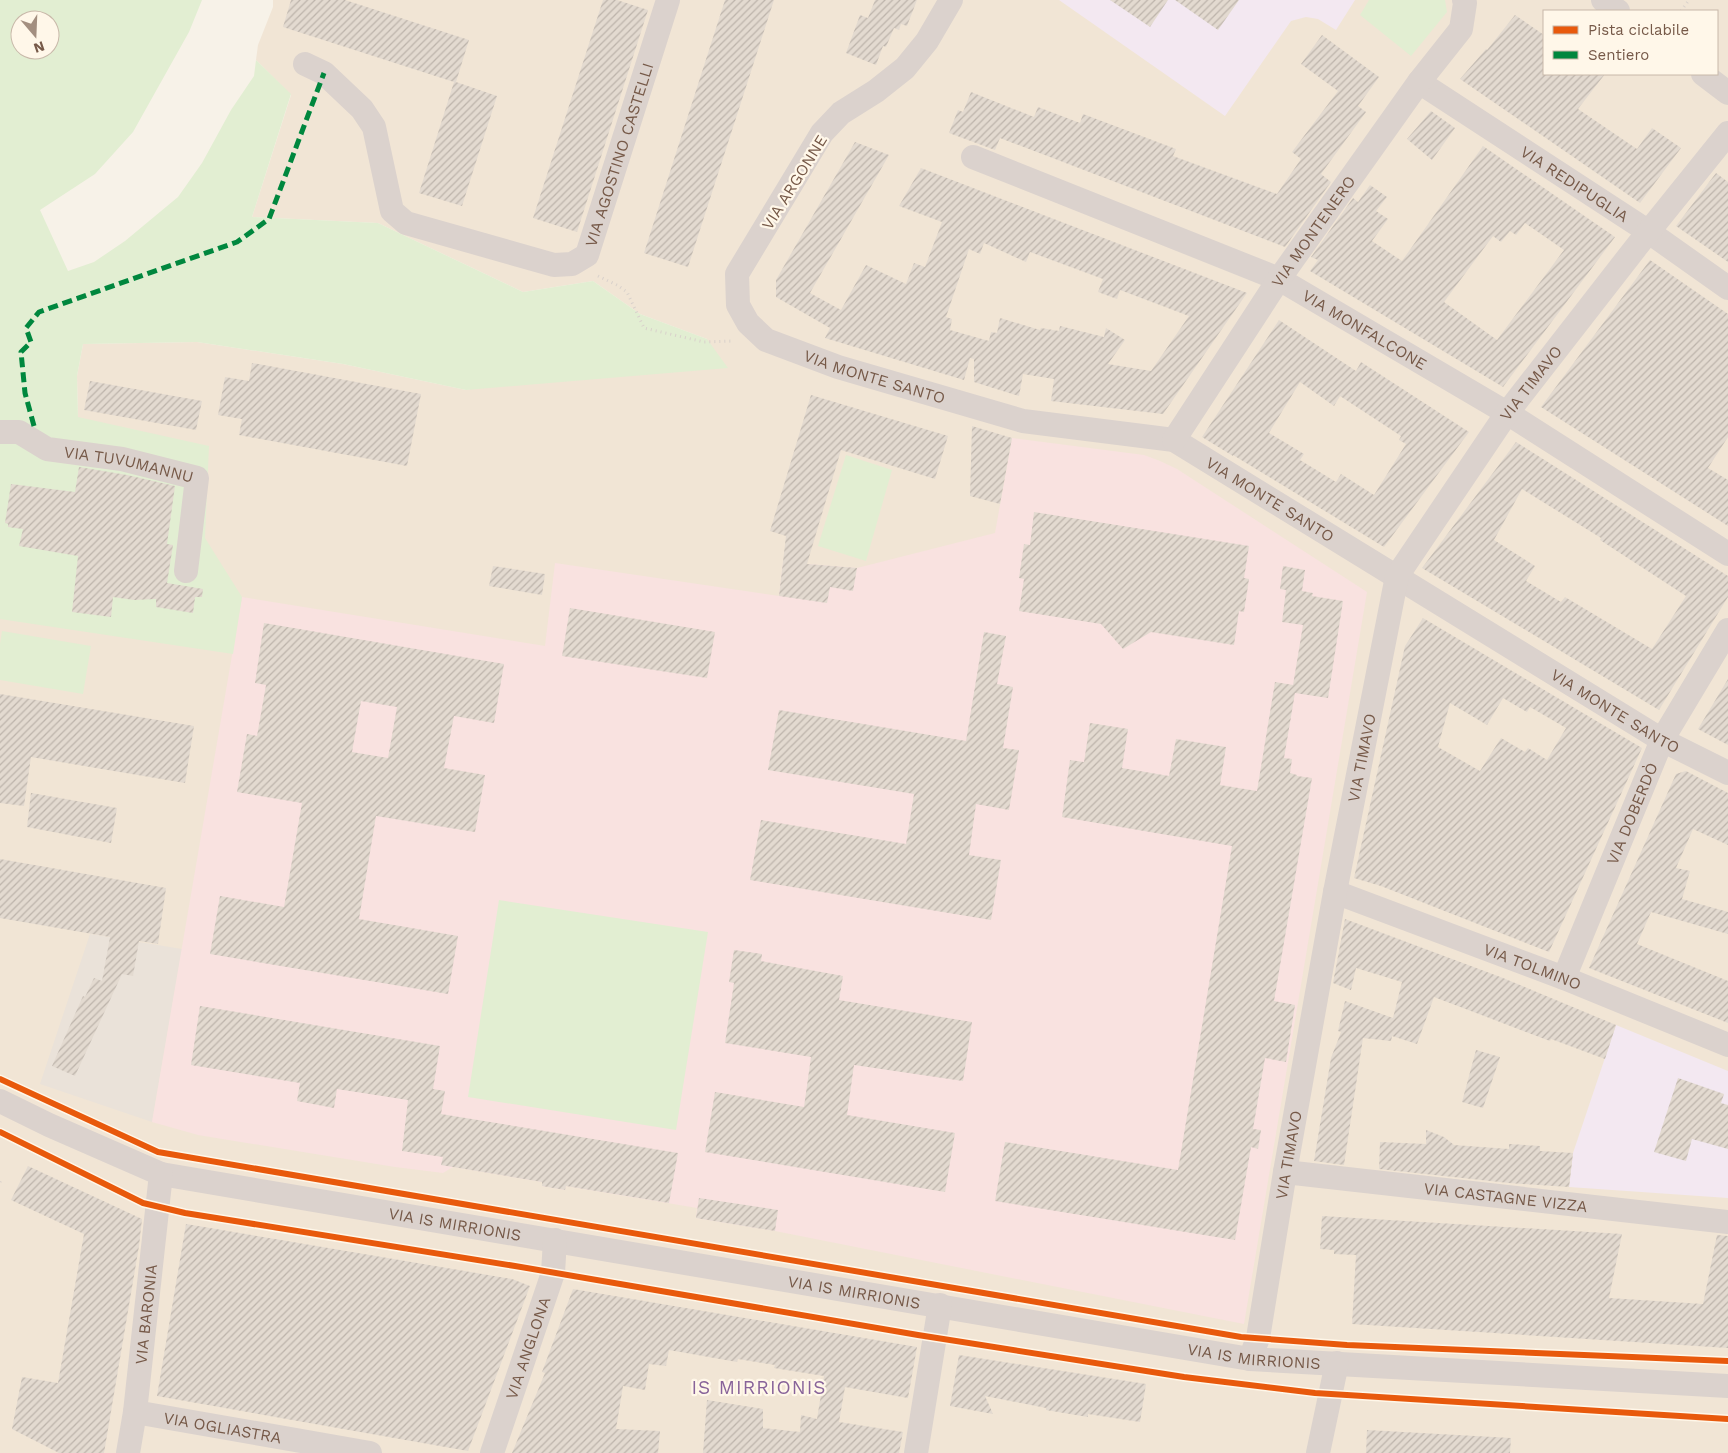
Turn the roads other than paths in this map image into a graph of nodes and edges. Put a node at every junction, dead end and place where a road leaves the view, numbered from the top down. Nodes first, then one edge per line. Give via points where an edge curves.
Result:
1 (668, 0) edge
2 (951, 0) edge
3 (1464, 0) edge
4 (1603, 0) edge
5 (1617, 10) edge
6 (305, 64) dead end
7 (1704, 75) edge
8 (1419, 82) junction
9 (1728, 93) edge
10 (1728, 133) edge
11 (973, 158) dead end
12 (1648, 232) junction
13 (1279, 280) junction
14 (1728, 288) edge
15 (766, 340) joint
16 (1507, 413) junction
17 (0, 432) edge
18 (1174, 440) junction
19 (1728, 554) edge
20 (186, 571) dead end
21 (1396, 576) junction
22 (1728, 630) edge
23 (1662, 740) junction
24 (1728, 773) edge
25 (1335, 892) junction
26 (1564, 978) junction
27 (1728, 1045) edge
28 (0, 1101) edge
29 (1285, 1172) junction
30 (161, 1174) junction
31 (1728, 1222) edge
32 (555, 1240) junction
33 (940, 1305) junction
34 (1250, 1358) junction
35 (1337, 1364) junction
36 (1728, 1386) edge
37 (135, 1412) junction
38 (128, 1453) edge
39 (370, 1453) edge
40 (492, 1453) edge
41 (916, 1453) edge
42 (1318, 1453) edge

1 - 6 street, VIA AGOSTINO CASTELLI via 586,255 572,264 554,264 406,223 392,211 374,128 366,115 324,73
2 - 15 street, VIA ARGONNE via 927,41 905,68 841,113 822,133 737,274 738,305 748,323
3 - 8 street, VIA MONTENERO via 1461,29
4 - 5 street
7 - 9 street
8 - 12 street, VIA REDIPUGLIA
8 - 13 street, VIA MONTENERO
10 - 12 street
11 - 13 street, VIA MONFALCONE
12 - 14 street, VIA REDIPUGLIA
12 - 16 street, VIA TIMAVO
13 - 16 street, VIA MONFALCONE
13 - 18 street, VIA MONTENERO
15 - 18 street, VIA MONTE SANTO via 838,367 1023,421
16 - 19 street, VIA MONFALCONE
16 - 21 street, VIA TIMAVO
17 - 20 street, VIA TUVUMANNU via 19,432 47,449 122,458 197,478
18 - 21 street, VIA MONTE SANTO
21 - 23 street, VIA MONTE SANTO
21 - 25 street, VIA TIMAVO
22 - 23 street, VIA DOBERDÒ
23 - 24 street, VIA MONTE SANTO
23 - 26 street, VIA DOBERDÒ
25 - 26 street, VIA TOLMINO
25 - 29 street, VIA TIMAVO
26 - 27 street, VIA TOLMINO
28 - 30 street, VIA IS MIRRIONIS
29 - 31 street, VIA CASTAGNE VIZZA
29 - 34 street, VIA TIMAVO via 1258,1338
30 - 32 street, VIA IS MIRRIONIS
30 - 37 street, VIA BARONIA
32 - 33 street, VIA IS MIRRIONIS
32 - 40 street, VIA ANGLONA via 553,1273
33 - 34 street, VIA IS MIRRIONIS
33 - 41 street
34 - 35 street, VIA IS MIRRIONIS
35 - 36 street, VIA IS MIRRIONIS
35 - 42 street
37 - 38 street, VIA BARONIA
37 - 39 street, VIA OGLIASTRA

